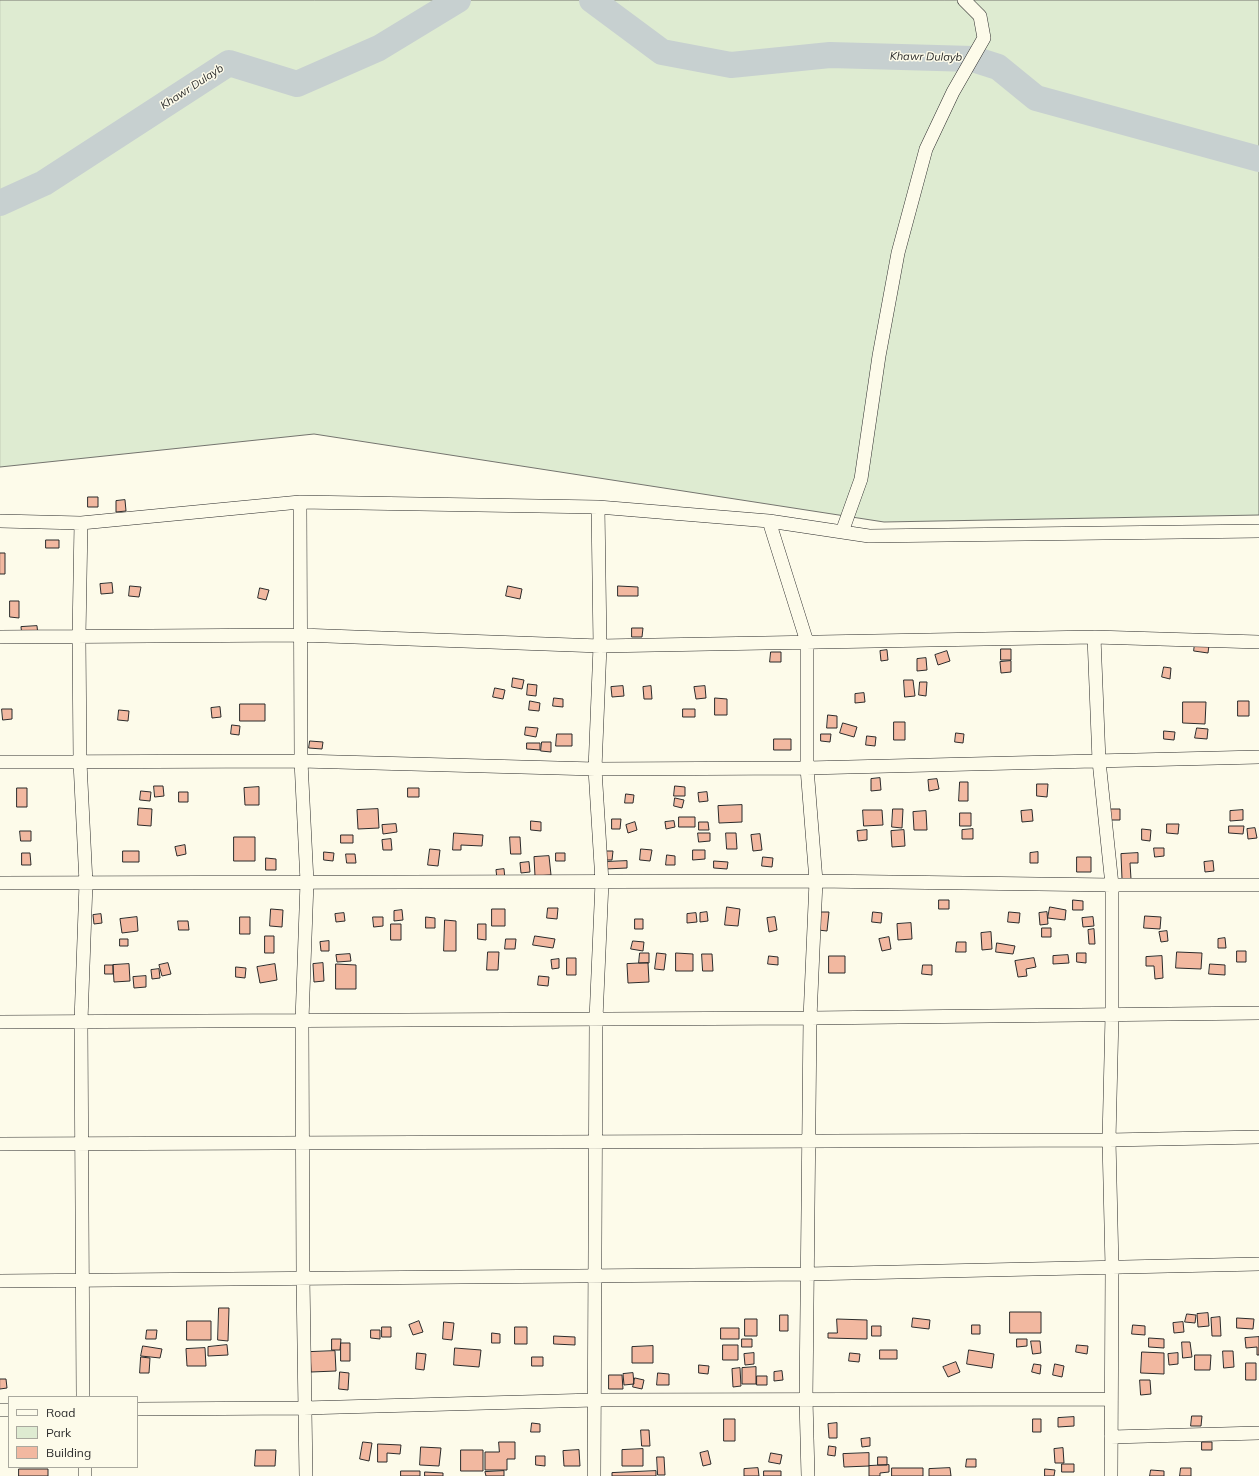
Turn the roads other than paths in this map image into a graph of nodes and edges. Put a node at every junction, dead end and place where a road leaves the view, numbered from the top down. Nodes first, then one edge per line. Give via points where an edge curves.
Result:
1 (964, 0) edge
2 (300, 502) junction
3 (598, 507) junction
4 (0, 521) edge
5 (769, 521) junction
6 (81, 523) junction
7 (1259, 531) edge
8 (842, 532) junction
9 (300, 635) junction
10 (79, 636) junction
11 (0, 637) edge
12 (1094, 637) junction
13 (807, 642) junction
14 (1259, 642) edge
15 (600, 646) junction
16 (1259, 757) edge
17 (301, 761) junction
18 (1099, 761) junction
19 (0, 762) edge
20 (80, 762) junction
21 (807, 768) junction
22 (595, 769) junction
23 (816, 881) junction
24 (307, 882) junction
25 (602, 882) junction
26 (0, 883) edge
27 (86, 883) junction
28 (1112, 885) junction
29 (1259, 885) edge
30 (1259, 1013) edge
31 (1112, 1015) junction
32 (810, 1018) junction
33 (596, 1019) junction
34 (302, 1020) junction
35 (81, 1021) junction
36 (0, 1022) edge
37 (1259, 1137) edge
38 (1109, 1140) junction
39 (596, 1141) junction
40 (808, 1141) junction
41 (82, 1143) junction
42 (302, 1143) junction
43 (0, 1144) edge
44 (1259, 1264) edge
45 (1112, 1267) junction
46 (807, 1274) junction
47 (596, 1276) junction
48 (303, 1278) junction
49 (82, 1280) junction
50 (0, 1281) edge
51 (83, 1396) edge
52 (806, 1399) junction
53 (1111, 1399) junction
54 (595, 1400) junction
55 (304, 1408) junction
56 (138, 1409) edge
57 (1259, 1433) edge
58 (1111, 1437) junction
59 (306, 1476) edge
60 (594, 1476) edge
61 (808, 1476) edge
62 (1111, 1476) edge

1 - 8 street via 980,16 984,38 953,92 926,150 898,253 879,356 861,479
2 - 3 street
2 - 6 street
2 - 9 street
3 - 5 street
3 - 15 street
4 - 6 street
5 - 8 street
5 - 13 street
6 - 10 street
7 - 8 street via 870,536
9 - 10 street
9 - 15 street
9 - 17 street
10 - 11 street
10 - 20 street
12 - 13 street
12 - 14 street
12 - 18 street
13 - 15 street
13 - 21 street
15 - 22 street
16 - 18 street
17 - 20 street
17 - 22 street
17 - 24 street
18 - 21 street
18 - 28 street
19 - 20 street
20 - 27 street
21 - 22 street
21 - 23 street
22 - 25 street
23 - 25 street
23 - 28 street
23 - 32 street
24 - 25 street
24 - 27 street
24 - 34 street
25 - 33 street
26 - 27 street
27 - 35 street
28 - 29 street
28 - 31 street
30 - 31 street
31 - 32 street
31 - 38 street
32 - 33 street
32 - 40 street
33 - 34 street
33 - 39 street
34 - 35 street
34 - 42 street
35 - 36 street
35 - 41 street
37 - 38 street
38 - 40 street
38 - 45 street
39 - 40 street
39 - 42 street
39 - 47 street
40 - 46 street
41 - 42 street
41 - 43 street
41 - 49 street
42 - 48 street
44 - 45 street
45 - 46 street
45 - 53 street
46 - 47 street
46 - 52 street
47 - 48 street
47 - 54 street
48 - 49 street
48 - 55 street
49 - 50 street
49 - 51 street
52 - 53 street
52 - 54 street
52 - 61 street
53 - 58 street
54 - 55 street
54 - 60 street
55 - 56 street
55 - 59 street
57 - 58 street
58 - 62 street

